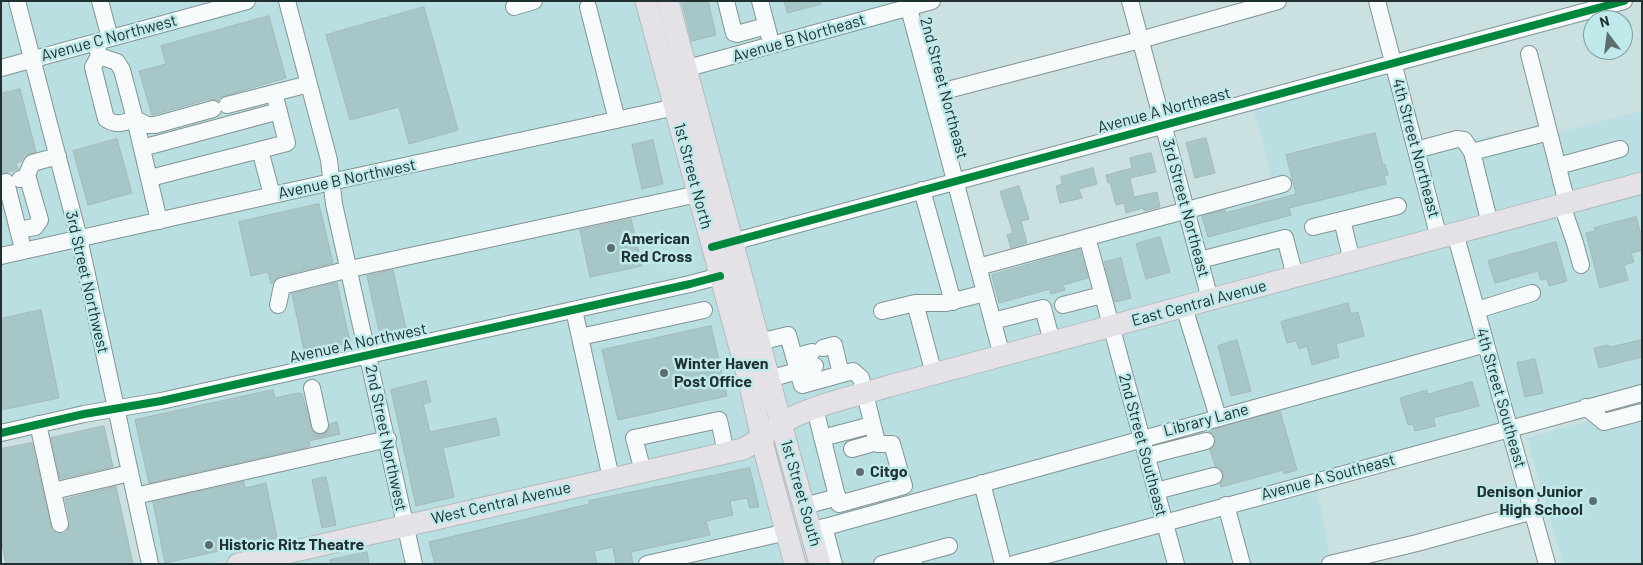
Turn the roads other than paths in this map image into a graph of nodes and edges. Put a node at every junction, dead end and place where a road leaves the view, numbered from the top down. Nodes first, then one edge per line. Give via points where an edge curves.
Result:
1 (17, 1) edge
2 (100, 1) edge
3 (247, 1) edge
4 (287, 1) edge
5 (534, 1) edge
6 (646, 1) edge
7 (668, 1) edge
8 (726, 1) edge
9 (760, 1) edge
10 (932, 1) edge
11 (1130, 1) edge
12 (1278, 1) edge
13 (1377, 1) edge
14 (1624, 1) edge
15 (908, 4) edge
16 (514, 7) dead end
17 (588, 7) dead end
18 (766, 26) junction
19 (1140, 40) junction
20 (102, 45) junction
21 (772, 46) junction
22 (1529, 54) dead end
23 (32, 59) junction
24 (1393, 63) junction
25 (1, 68) edge
26 (675, 72) junction
27 (309, 84) junction
28 (274, 93) junction
29 (932, 94) junction
30 (684, 105) junction
31 (279, 112) junction
32 (135, 119) junction
33 (616, 120) junction
34 (1163, 125) junction
35 (1549, 132) junction
36 (142, 148) junction
37 (260, 150) junction
38 (1416, 150) junction
39 (1620, 150) dead end
40 (1472, 152) junction
41 (58, 156) junction
42 (1558, 166) junction
43 (27, 175) junction
44 (150, 178) junction
45 (955, 181) junction
46 (3, 182) edge
47 (332, 182) junction
48 (1283, 184) dead end
49 (1642, 184) edge
50 (922, 190) junction
51 (698, 194) junction
52 (272, 195) junction
53 (1564, 204) junction
54 (1398, 206) dead end
55 (1186, 211) junction
56 (1342, 220) junction
57 (159, 221) junction
58 (1490, 224) junction
59 (1313, 227) dead end
60 (18, 230) junction
61 (1447, 235) junction
62 (1087, 237) junction
63 (79, 238) junction
64 (722, 244) junction
65 (24, 251) junction
66 (1, 256) edge
67 (1200, 260) junction
68 (1352, 261) junction
69 (1581, 265) dead end
70 (978, 267) junction
71 (350, 269) junction
72 (720, 276) junction
73 (1296, 276) junction
74 (985, 293) junction
75 (1532, 293) dead end
76 (1102, 295) junction
77 (1210, 299) junction
78 (953, 302) junction
79 (915, 303) junction
80 (1063, 305) dead end
81 (278, 306) dead end
82 (1184, 307) junction
83 (574, 310) junction
84 (704, 310) dead end
85 (1477, 310) junction
86 (882, 311) dead end
87 (993, 322) junction
88 (1110, 326) junction
89 (580, 337) junction
90 (759, 342) junction
91 (1052, 342) junction
92 (1486, 344) junction
93 (368, 355) junction
94 (1002, 356) junction
95 (826, 360) junction
96 (796, 364) junction
97 (934, 374) junction
98 (769, 379) junction
99 (312, 388) dead end
100 (1642, 393) edge
101 (864, 394) junction
102 (1586, 408) junction
103 (115, 409) junction
104 (815, 409) junction
105 (1642, 412) edge
106 (1218, 417) junction
107 (782, 423) junction
108 (38, 424) junction
109 (872, 425) junction
110 (1510, 428) junction
111 (1, 433) edge
112 (762, 437) junction
113 (322, 438) junction
114 (822, 438) junction
115 (1143, 438) junction
116 (388, 439) junction
117 (1206, 441) dead end
118 (877, 442) junction
119 (840, 452) junction
120 (726, 453) junction
121 (1147, 456) junction
122 (643, 472) junction
123 (130, 473) junction
124 (1214, 476) dead end
125 (611, 478) junction
126 (982, 483) junction
127 (53, 491) junction
128 (1156, 491) junction
129 (135, 496) junction
130 (839, 500) junction
131 (1226, 505) junction
132 (804, 506) junction
133 (1532, 511) junction
134 (844, 522) junction
135 (1164, 522) junction
136 (60, 524) dead end
137 (405, 525) junction
138 (817, 529) junction
139 (787, 532) junction
140 (949, 546) dead end
141 (825, 558) edge
142 (913, 560) edge
143 (650, 563) edge
144 (150, 564) edge
145 (238, 564) edge
146 (414, 564) edge
147 (796, 564) edge
148 (882, 564) edge
149 (1003, 564) edge
150 (1014, 564) edge
151 (1176, 564) edge
152 (1242, 564) edge
153 (1330, 564) edge
154 (1547, 564) edge

1 - 23 street, 3rd Street Northwest
2 - 20 street
3 - 20 street, Avenue C Northwest
4 - 27 street, 2nd Street Northwest
5 - 16 street
6 - 26 main road, 1st Street North
7 - 26 main road, 1st Street North
8 - 18 street via 734,33
9 - 18 street
10 - 15 street, Avenue B Northeast
11 - 19 street, 3rd Street Northeast
12 - 19 street
13 - 24 street, 4th Street Northeast
14 - 24 street, Avenue A Northeast
15 - 21 street, Avenue B Northeast
15 - 29 street, 2nd Street Northeast
17 - 33 street
18 - 21 street
19 - 29 street
19 - 34 street, 3rd Street Northeast
20 - 23 street, Avenue C Northwest
20 - 32 street via 122,70
20 - 32 street via 93,67 106,119 113,124
21 - 26 street, Avenue B Northeast
22 - 35 street
23 - 25 street, Avenue C Northwest
23 - 41 street, 3rd Street Northwest
24 - 34 street, Avenue A Northeast
24 - 38 street, 4th Street Northeast
26 - 30 main road, 1st Street North
27 - 28 street
27 - 47 street, 2nd Street Northwest
28 - 31 street
28 - 32 street via 155,125
29 - 45 street, 2nd Street Northeast
30 - 33 street, Avenue B Northwest
30 - 51 main road, 1st Street North
30 - 64 main road, 1st Street North
31 - 36 street
31 - 37 street via 287,143
32 - 36 street
33 - 47 street, Avenue B Northwest
34 - 45 street, Avenue A Northeast
34 - 55 street, 3rd Street Northeast
35 - 40 street
35 - 42 street
36 - 44 street
37 - 44 street
37 - 52 street
38 - 40 street via 1457,139 1464,140
38 - 61 street, 4th Street Northeast
39 - 42 street
40 - 58 street
41 - 43 street via 32,163
41 - 63 street, 3rd Street Northwest
42 - 53 street
43 - 46 street
43 - 60 street via 40,220 35,227
44 - 57 street
45 - 50 street, Avenue A Northeast
45 - 70 street, 2nd Street Northeast
46 - 60 street
47 - 52 street, Avenue B Northwest
47 - 71 street, 2nd Street Northwest
48 - 55 street
49 - 53 main road, East Central Avenue
50 - 64 street, Avenue A Northeast
50 - 78 street
51 - 64 main road, 1st Street North
51 - 71 street
52 - 57 street, Avenue B Northwest
53 - 58 main road, East Central Avenue
53 - 69 street
54 - 56 street
55 - 62 street
55 - 67 street, 3rd Street Northeast
56 - 59 street
56 - 68 street
57 - 63 street, Avenue B Northwest
58 - 61 main road, East Central Avenue
60 - 65 street
61 - 68 main road, East Central Avenue
61 - 85 street, 4th Street Southeast
62 - 70 street
62 - 76 street, 2nd Street Southeast
63 - 65 street, Avenue B Northwest
63 - 103 street, 3rd Street Northwest
64 - 72 main road, 1st Street North
64 - 90 main road, 1st Street North
65 - 66 street, Avenue B Northwest
67 - 73 street via 1285,238
67 - 77 street, 3rd Street Northeast
68 - 73 main road, East Central Avenue
70 - 74 street, 2nd Street Northeast
71 - 81 street via 282,286
71 - 93 street, 2nd Street Northwest
72 - 83 street, Avenue A Northwest
72 - 112 main road, 1st Street North
73 - 77 main road, East Central Avenue
74 - 78 street
74 - 87 street, 2nd Street Northeast
75 - 85 street
76 - 80 street
76 - 88 street, 2nd Street Southeast
77 - 82 main road, East Central Avenue
78 - 79 street
79 - 86 street
79 - 97 street
82 - 88 main road, East Central Avenue
82 - 106 street
83 - 89 street
83 - 93 street, Avenue A Northwest
84 - 89 street
85 - 92 street, 4th Street Southeast
87 - 91 street via 1043,308
87 - 94 street, 2nd Street Northeast
88 - 91 main road, East Central Avenue
88 - 115 street, 2nd Street Southeast
89 - 125 street
90 - 96 street via 788,334
90 - 98 main road, 1st Street North
91 - 94 main road, East Central Avenue
92 - 106 street, Library Lane
92 - 110 street, 4th Street Southeast
93 - 103 street, Avenue A Northwest via 252,386
93 - 116 street, 2nd Street Northwest
94 - 97 main road, East Central Avenue
95 - 96 street
95 - 96 street via 802,385
95 - 101 street via 853,371 861,378
96 - 98 street
97 - 101 main road, East Central Avenue
98 - 107 main road, 1st Street North
99 - 113 street
100 - 102 street, Avenue A Southeast
101 - 104 main road, East Central Avenue
101 - 109 street
102 - 105 street via 1604,422
102 - 110 street, Avenue A Southeast
103 - 108 street, Avenue A Northwest
103 - 123 street, 3rd Street Northwest
104 - 107 main road, East Central Avenue
104 - 114 street
106 - 115 street, Library Lane
107 - 112 main road, East Central Avenue
107 - 132 main road, 1st Street South
108 - 111 street, Avenue A Northwest
108 - 127 street
109 - 114 street
109 - 118 street
110 - 131 street, Avenue A Southeast
110 - 133 street, 4th Street Southeast
112 - 120 main road, West Central Avenue via 743,449
112 - 139 main road, 1st Street South
113 - 116 street
113 - 129 street
114 - 119 street
115 - 121 street, 2nd Street Southeast
115 - 126 street, Library Lane
116 - 137 street, 2nd Street Northwest
117 - 121 street
118 - 119 street
118 - 130 street via 892,444 904,486
119 - 130 street
120 - 122 main road, West Central Avenue
120 - 122 street via 719,420 634,438
121 - 128 street, 2nd Street Southeast
122 - 125 main road, West Central Avenue
123 - 127 street
123 - 129 street, 3rd Street Northwest
124 - 128 street
125 - 137 main road, West Central Avenue
126 - 134 street, Library Lane
126 - 149 street
127 - 136 street
128 - 135 street, 2nd Street Southeast
129 - 144 street, 3rd Street Northwest
130 - 132 street
130 - 134 street
131 - 135 street, Avenue A Southeast
131 - 152 street
132 - 138 main road, 1st Street South
133 - 153 street
133 - 154 street, 4th Street Southeast
134 - 138 street, Library Lane
135 - 150 street, Avenue A Southeast
135 - 151 street, 2nd Street Southeast
137 - 145 main road, West Central Avenue
137 - 146 street, 2nd Street Northwest
138 - 141 main road, 1st Street South
139 - 143 street
139 - 147 main road, 1st Street South
140 - 142 street
142 - 148 street

